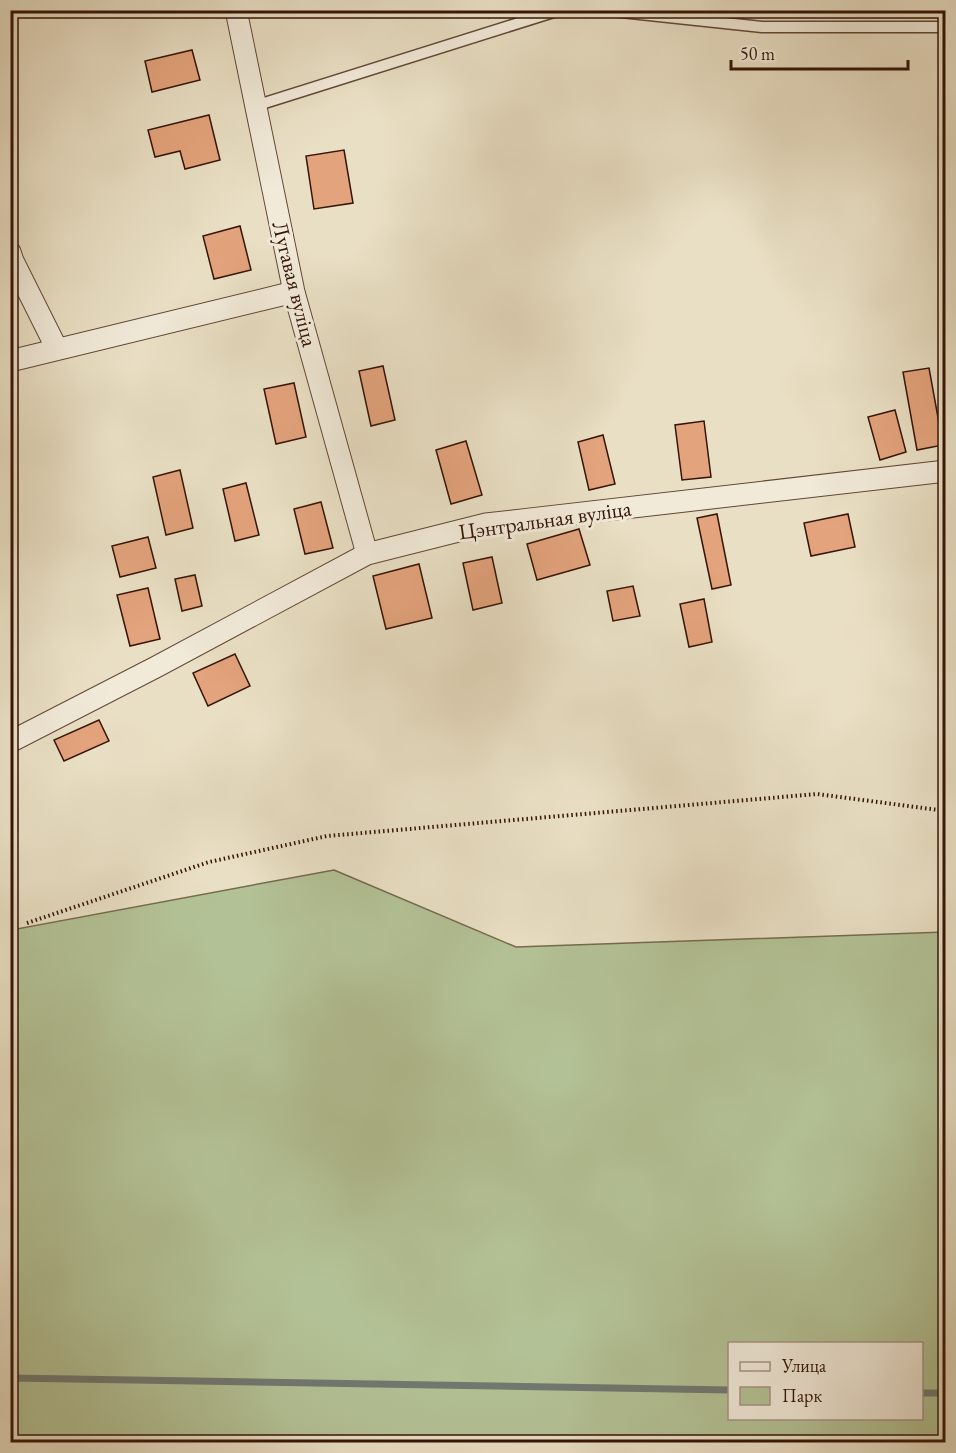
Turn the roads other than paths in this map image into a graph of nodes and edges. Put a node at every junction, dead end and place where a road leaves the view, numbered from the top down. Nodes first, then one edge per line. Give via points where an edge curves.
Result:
1 (236, 10) edge
2 (560, 10) edge
3 (602, 10) edge
4 (945, 27) edge
5 (255, 106) junction
6 (10, 252) edge
7 (294, 292) junction
8 (57, 349) junction
9 (10, 361) edge
10 (945, 471) edge
11 (367, 554) junction
12 (10, 742) edge

1 - 5 street, Лугавая вуліца
2 - 5 lane
3 - 4 lane via 762,27
5 - 7 street, Лугавая вуліца
6 - 8 street
7 - 8 street
7 - 11 street, Лугавая вуліца
8 - 9 street
10 - 11 street, Цэнтральная вуліца via 486,524
11 - 12 street, Цэнтральная вуліца

